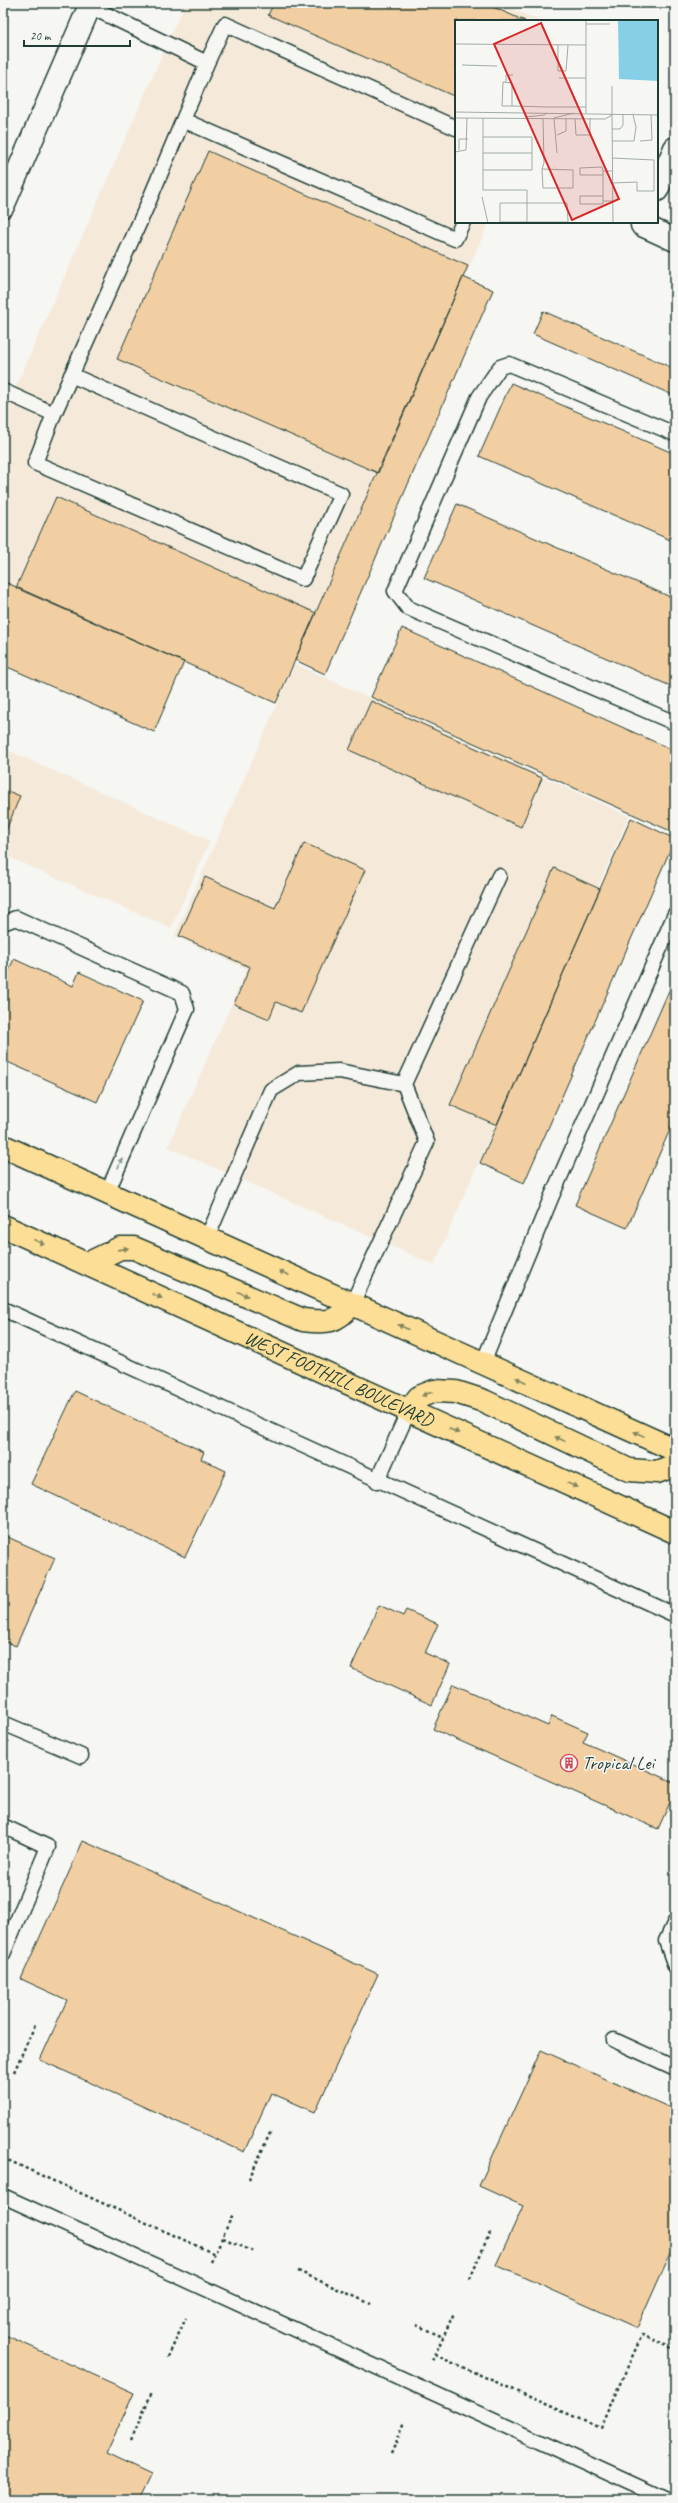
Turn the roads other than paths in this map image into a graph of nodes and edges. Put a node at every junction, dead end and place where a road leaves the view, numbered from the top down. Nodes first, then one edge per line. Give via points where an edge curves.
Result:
1 (90, 5) edge
2 (207, 64) junction
3 (183, 120) junction
4 (455, 128) edge
5 (675, 148) edge
6 (658, 188) edge
7 (3, 206) edge
8 (463, 223) edge
9 (643, 223) edge
10 (675, 240) edge
11 (71, 375) junction
12 (3, 392) edge
13 (54, 414) junction
14 (675, 434) edge
15 (675, 723) edge
16 (499, 876) dead end
17 (675, 914) edge
18 (3, 923) edge
19 (404, 1084) junction
20 (3, 1146) edge
21 (107, 1193) junction
22 (3, 1226) edge
23 (207, 1238) junction
24 (87, 1264) junction
25 (352, 1304) junction
26 (3, 1309) edge
27 (483, 1363) junction
28 (409, 1410) junction
29 (675, 1450) edge
30 (675, 1465) edge
31 (376, 1481) junction
32 (675, 1532) edge
33 (675, 1615) edge
34 (3, 1723) edge
35 (81, 1756) dead end
36 (3, 1826) edge
37 (675, 1922) edge
38 (3, 1954) edge
39 (675, 1966) edge
40 (614, 2040) dead end
41 (675, 2068) edge
42 (3, 2196) edge
43 (667, 2500) edge

1 - 2 lane
1 - 7 main road
2 - 3 lane
2 - 4 lane via 225,24
3 - 8 lane via 455,239
3 - 11 lane
5 - 6 main road
9 - 10 main road
11 - 13 lane
11 - 13 lane via 341,494 303,579 35,463
12 - 13 lane
14 - 15 lane via 510,364 500,367 479,397 395,591 408,608
16 - 19 lane
17 - 27 lane via 551,1198
21 -> 18 lane via 187,1009 182,993 16,918
19 - 23 lane via 339,1071 299,1073 271,1090
19 - 25 lane via 427,1142
20 - 21 main road
21 - 23 main road
22 -> 24 main road, WEST FOOTHILL BOULEVARD
25 -> 23 main road
24 -> 25 main road via 120,1248 134,1248 303,1320 324,1322 342,1316
24 -> 28 main road, WEST FOOTHILL BOULEVARD
27 -> 25 main road
26 - 31 lane
29 -> 27 main road
30 -> 28 main road via 657,1472 629,1470 484,1401 456,1392 434,1391 419,1397
28 - 31 lane
28 -> 32 main road, WEST FOOTHILL BOULEVARD
31 - 33 lane
34 - 35 lane
36 - 38 lane via 48,1847
37 - 39 lane via 666,1941
40 - 41 lane
42 - 43 lane

